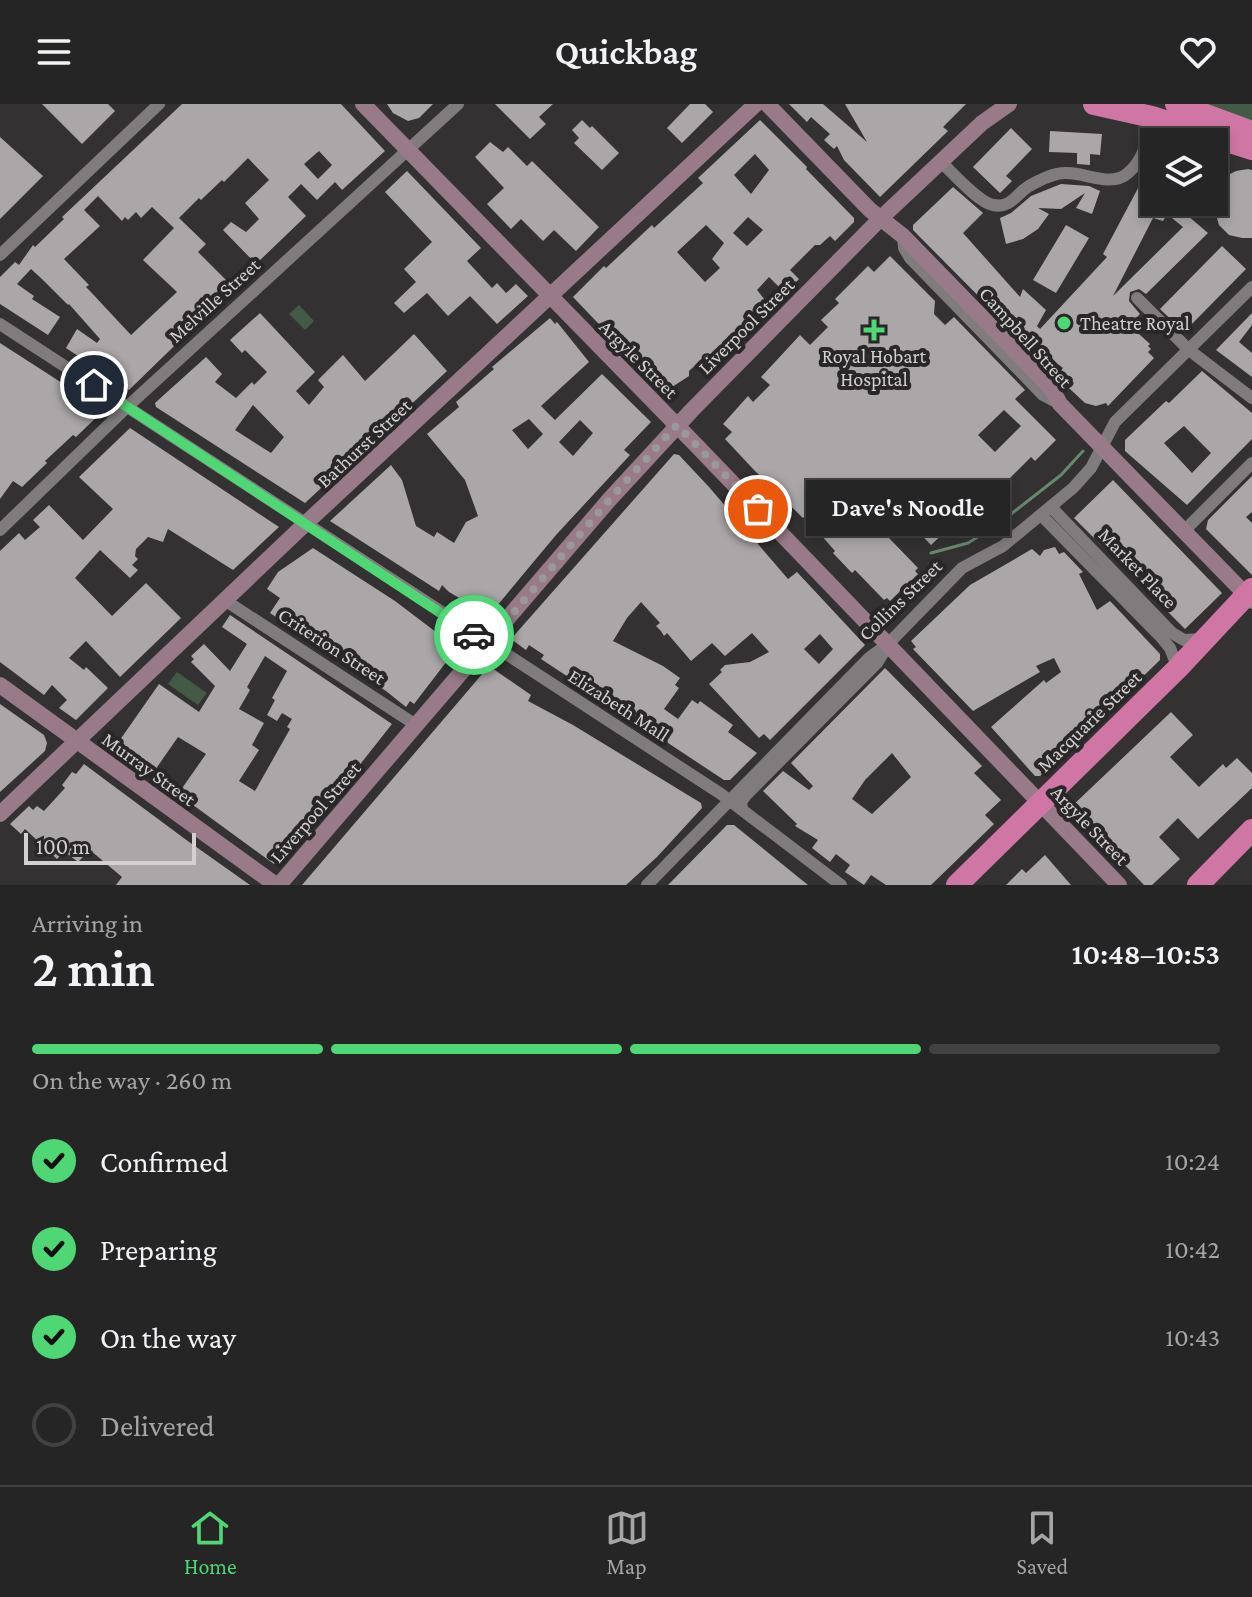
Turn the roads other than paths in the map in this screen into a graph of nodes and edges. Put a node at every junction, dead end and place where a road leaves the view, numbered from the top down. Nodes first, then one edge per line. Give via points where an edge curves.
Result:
1 (159, 104) edge
2 (363, 104) edge
3 (458, 104) edge
4 (756, 104) edge
5 (767, 104) edge
6 (1009, 104) edge
7 (1094, 104) edge
8 (1176, 104) edge
9 (1152, 117) junction
10 (1252, 132) edge
11 (1252, 149) edge
12 (408, 150) junction
13 (941, 162) junction
14 (881, 218) junction
15 (0, 255) edge
16 (1252, 287) edge
17 (550, 296) junction
18 (1137, 298) dead end
19 (0, 324) edge
20 (1189, 350) junction
21 (1252, 398) edge
22 (127, 407) junction
23 (677, 425) junction
24 (1103, 448) junction
25 (1252, 463) edge
26 (1046, 511) junction
27 (305, 524) junction
28 (0, 530) edge
29 (1184, 531) junction
30 (1110, 576) junction
31 (1250, 595) edge
32 (226, 601) junction
33 (1203, 639) junction
34 (488, 643) junction
35 (888, 644) junction
36 (1178, 668) junction
37 (0, 685) edge
38 (416, 725) junction
39 (78, 742) junction
40 (729, 800) junction
41 (1041, 802) junction
42 (742, 809) junction
43 (0, 814) edge
44 (1252, 830) edge
45 (277, 885) edge
46 (647, 885) edge
47 (841, 885) edge
48 (957, 885) edge
49 (1119, 885) edge
50 (1198, 885) edge

1 - 15 street
2 - 12 main road, Argyle Street
3 - 12 street, Melville Street
4 - 17 main road, Bathurst Street
5 - 14 main road, Campbell Street
6 - 13 main road, Liverpool Street
7 - 9 highway
8 - 10 highway
9 - 11 highway
9 - 13 street via 1147,141 1127,175 1103,180 1061,172 1027,187 1015,201 984,201
12 - 17 main road, Argyle Street
12 - 22 street, Melville Street
13 - 14 main road, Liverpool Street
14 - 23 main road, Liverpool Street
14 - 24 main road, Campbell Street via 1051,388
16 - 20 street, Collins Street
17 - 23 main road, Argyle Street
17 - 27 main road, Bathurst Street
18 - 20 street
19 - 22 street, Elizabeth Mall
20 - 21 street
20 - 24 street, Collins Street via 1115,422
22 - 27 street, Elizabeth Mall
22 - 28 street, Melville Street
23 - 34 main road, Liverpool Street
23 - 35 main road, Argyle Street
24 - 26 street, Collins Street via 1091,468
24 - 29 main road, Campbell Street
25 - 29 street
26 - 30 street, Market Place
26 - 35 street, Collins Street via 1003,546 959,571
27 - 32 main road, Bathurst Street
27 - 34 street, Elizabeth Mall
29 - 31 main road, Campbell Street
30 - 33 street, Market Place via 1177,636
30 - 36 street, Market Place via 1170,648
31 - 33 highway, Macquarie Street
32 - 38 street, Criterion Street
32 - 39 main road, Bathurst Street
33 - 36 highway, Macquarie Street
34 - 38 main road, Liverpool Street
34 - 40 street, Elizabeth Mall
35 - 40 street, Collins Street
35 - 41 main road, Argyle Street
35 - 42 street via 877,663 742,800
36 - 41 highway, Macquarie Street
37 - 39 main road, Murray Street
38 - 45 main road, Liverpool Street
39 - 43 main road, Bathurst Street
39 - 45 main road, Murray Street
40 - 42 street, Elizabeth Mall
40 - 46 street, Collins Street
41 - 48 highway, Macquarie Street
41 - 49 main road, Argyle Street
42 - 47 street, Elizabeth Mall
44 - 50 highway

